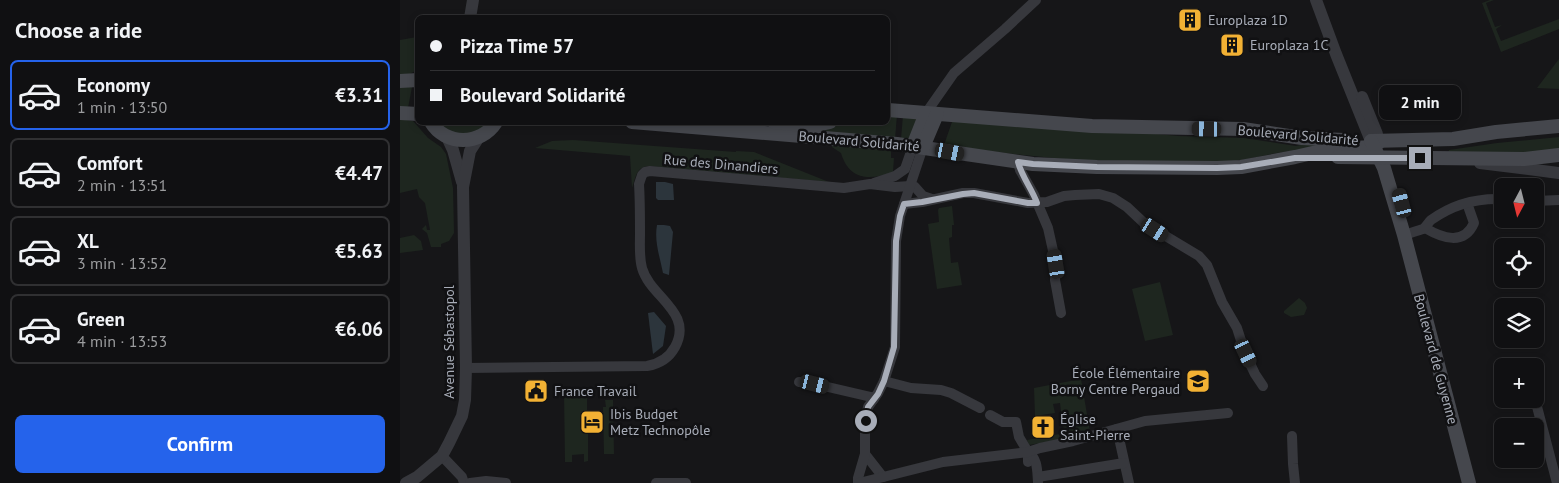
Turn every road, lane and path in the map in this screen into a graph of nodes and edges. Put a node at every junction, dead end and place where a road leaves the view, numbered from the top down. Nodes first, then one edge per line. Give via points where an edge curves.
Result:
1 (473, 0) edge
2 (477, 0) edge
3 (1036, 0) edge
4 (1318, 6) edge
5 (470, 15) edge
6 (477, 15) edge
7 (415, 80) edge
8 (400, 81) edge
9 (890, 110) edge
10 (400, 113) edge
11 (931, 113) junction
12 (415, 114) edge
13 (433, 125) edge
14 (495, 125) edge
15 (668, 125) edge
16 (802, 125) edge
17 (816, 125) edge
18 (1559, 126) edge
19 (1559, 133) edge
20 (447, 137) junction
21 (479, 137) junction
22 (918, 146) junction
23 (1379, 149) junction
24 (1559, 155) edge
25 (1450, 158) junction
26 (1018, 162) junction
27 (1559, 174) edge
28 (870, 184) junction
29 (910, 186) junction
30 (463, 187) junction
31 (932, 199) junction
32 (1494, 199) edge
33 (1559, 200) edge
34 (1544, 201) edge
35 (1037, 203) junction
36 (1467, 203) junction
37 (904, 204) junction
38 (1424, 228) junction
39 (1404, 235) junction
40 (1061, 313) dead end
41 (466, 368) junction
42 (884, 381) junction
43 (799, 382) dead end
44 (1263, 386) dead end
45 (910, 388) junction
46 (876, 396) junction
47 (980, 408) dead end
48 (1537, 408) edge
49 (1228, 413) dead end
50 (990, 415) dead end
51 (1117, 429) junction
52 (1292, 436) dead end
53 (865, 454) junction
54 (442, 456) junction
55 (1028, 457) junction
56 (1124, 462) junction
57 (883, 477) junction
58 (1038, 477) edge
59 (406, 483) edge
60 (464, 483) edge
61 (470, 483) edge
62 (506, 483) edge
63 (656, 483) edge
64 (686, 483) edge
65 (858, 483) edge
66 (1129, 483) edge
67 (1295, 483) edge
68 (1469, 483) edge
69 (1557, 483) edge

1 - 5 street
2 - 6 street
3 - 11 street via 954,73 942,89 941,106
4 - 23 street
7 - 8 main road
9 - 11 main road, Boulevard Solidarité
10 - 12 main road
11 - 22 main road
11 - 23 main road, Boulevard Solidarité via 1092,126 1243,129
13 - 20 main road
14 - 21 main road
15 - 22 main road, Boulevard Solidarité
16 - 17 main road, Boulevard Solidarité
18 - 23 main road, Boulevard Solidarité
19 - 23 main road, Boulevard Solidarité via 1417,151
20 - 21 main road via 458,141
20 - 30 street, Avenue Sébastopol
21 - 30 street, Avenue Sébastopol via 470,151
22 - 26 main road, Boulevard Solidarité
22 - 28 street, Rue des Dinandiers via 905,169 896,176
22 - 29 street
23 - 25 main road, Boulevard Solidarité
23 - 26 main road, Boulevard Solidarité via 1217,168 1097,167
23 - 39 main road, Boulevard de Guyenne
24 - 25 main road, Boulevard Solidarité via 1524,159
25 - 27 street
26 - 35 street
28 - 29 street, Rue des Dinandiers
28 - 41 street, Rue des Dinandiers via 844,188 645,172 639,184 640,262 644,276 674,310 679,321 678,341 672,353 647,366
29 - 31 street
29 - 37 street
30 - 41 street, Avenue Sébastopol
31 - 35 street via 974,193
31 - 37 street
32 - 36 street
33 - 34 street
35 - 40 street via 1053,248
35 - 44 street via 1075,194 1099,194 1113,198 1144,223 1199,256 1207,265
36 - 38 street via 1430,221
36 - 38 street via 1474,223 1470,231 1461,237 1450,238
37 - 42 street via 896,241 894,347
38 - 39 street
39 - 68 main road, Boulevard de Guyenne
41 - 54 street, Avenue Sébastopol via 462,416
42 - 45 street
42 - 46 street
43 - 46 street
45 - 46 street via 890,390
45 - 47 street via 941,390
46 - 53 street via 868,407
48 - 69 street
49 - 51 street via 1145,421
50 - 55 street via 1003,422 1016,422
51 - 55 street via 1040,448
51 - 56 street
52 - 67 street
53 - 57 street
53 - 65 street
54 - 59 street
54 - 60 street
55 - 57 street via 943,462
55 - 58 street
56 - 58 street
56 - 66 street
57 - 65 street
61 - 62 street
63 - 64 street

